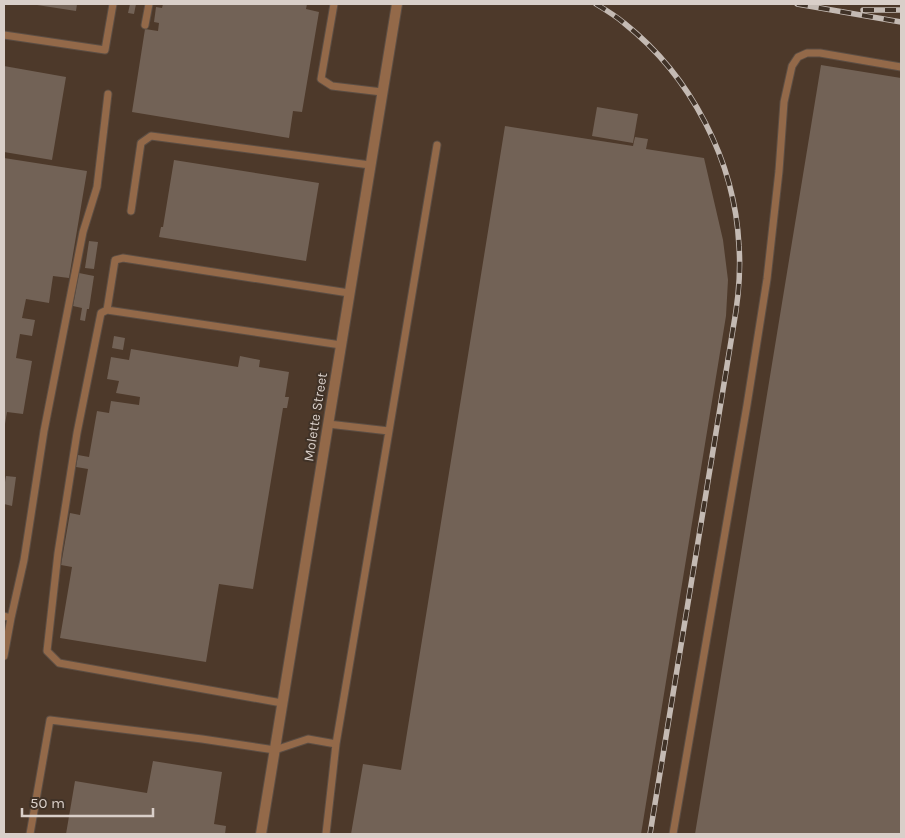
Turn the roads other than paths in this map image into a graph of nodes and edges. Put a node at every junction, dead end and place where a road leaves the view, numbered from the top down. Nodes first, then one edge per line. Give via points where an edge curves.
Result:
1 (113, 4) edge
2 (149, 4) edge
3 (334, 4) edge
4 (396, 4) edge
5 (145, 25) dead end
6 (4, 35) edge
7 (901, 67) edge
8 (382, 92) junction
9 (108, 94) dead end
10 (437, 145) dead end
11 (370, 165) junction
12 (131, 211) dead end
13 (349, 293) junction
14 (107, 310) junction
15 (340, 345) junction
16 (328, 424) junction
17 (389, 431) junction
18 (7, 617) edge
19 (4, 656) edge
20 (282, 704) junction
21 (336, 744) junction
22 (275, 750) junction
23 (30, 834) edge
24 (261, 834) edge
25 (326, 834) edge
26 (673, 834) edge

1 - 6 lane via 105,50
2 - 5 lane
3 - 8 lane via 322,79 332,86
4 - 8 street, Molette Street
7 - 26 lane via 820,53 798,57 792,66 784,102 767,279
8 - 11 street, Molette Street
9 - 18 lane via 97,187 83,232 44,432 24,560
10 - 17 lane
11 - 12 lane via 151,136 142,143
11 - 13 street, Molette Street
13 - 14 lane via 122,258 115,260
13 - 15 street, Molette Street
14 - 15 lane
14 - 20 lane via 101,313 77,433 47,651 59,663
15 - 16 street, Molette Street
16 - 17 lane
16 - 20 street, Molette Street
17 - 21 lane
18 - 19 lane
20 - 22 street, Molette Street
21 - 22 lane via 308,739
21 - 25 lane
22 - 23 lane via 50,720
22 - 24 street, Molette Street

